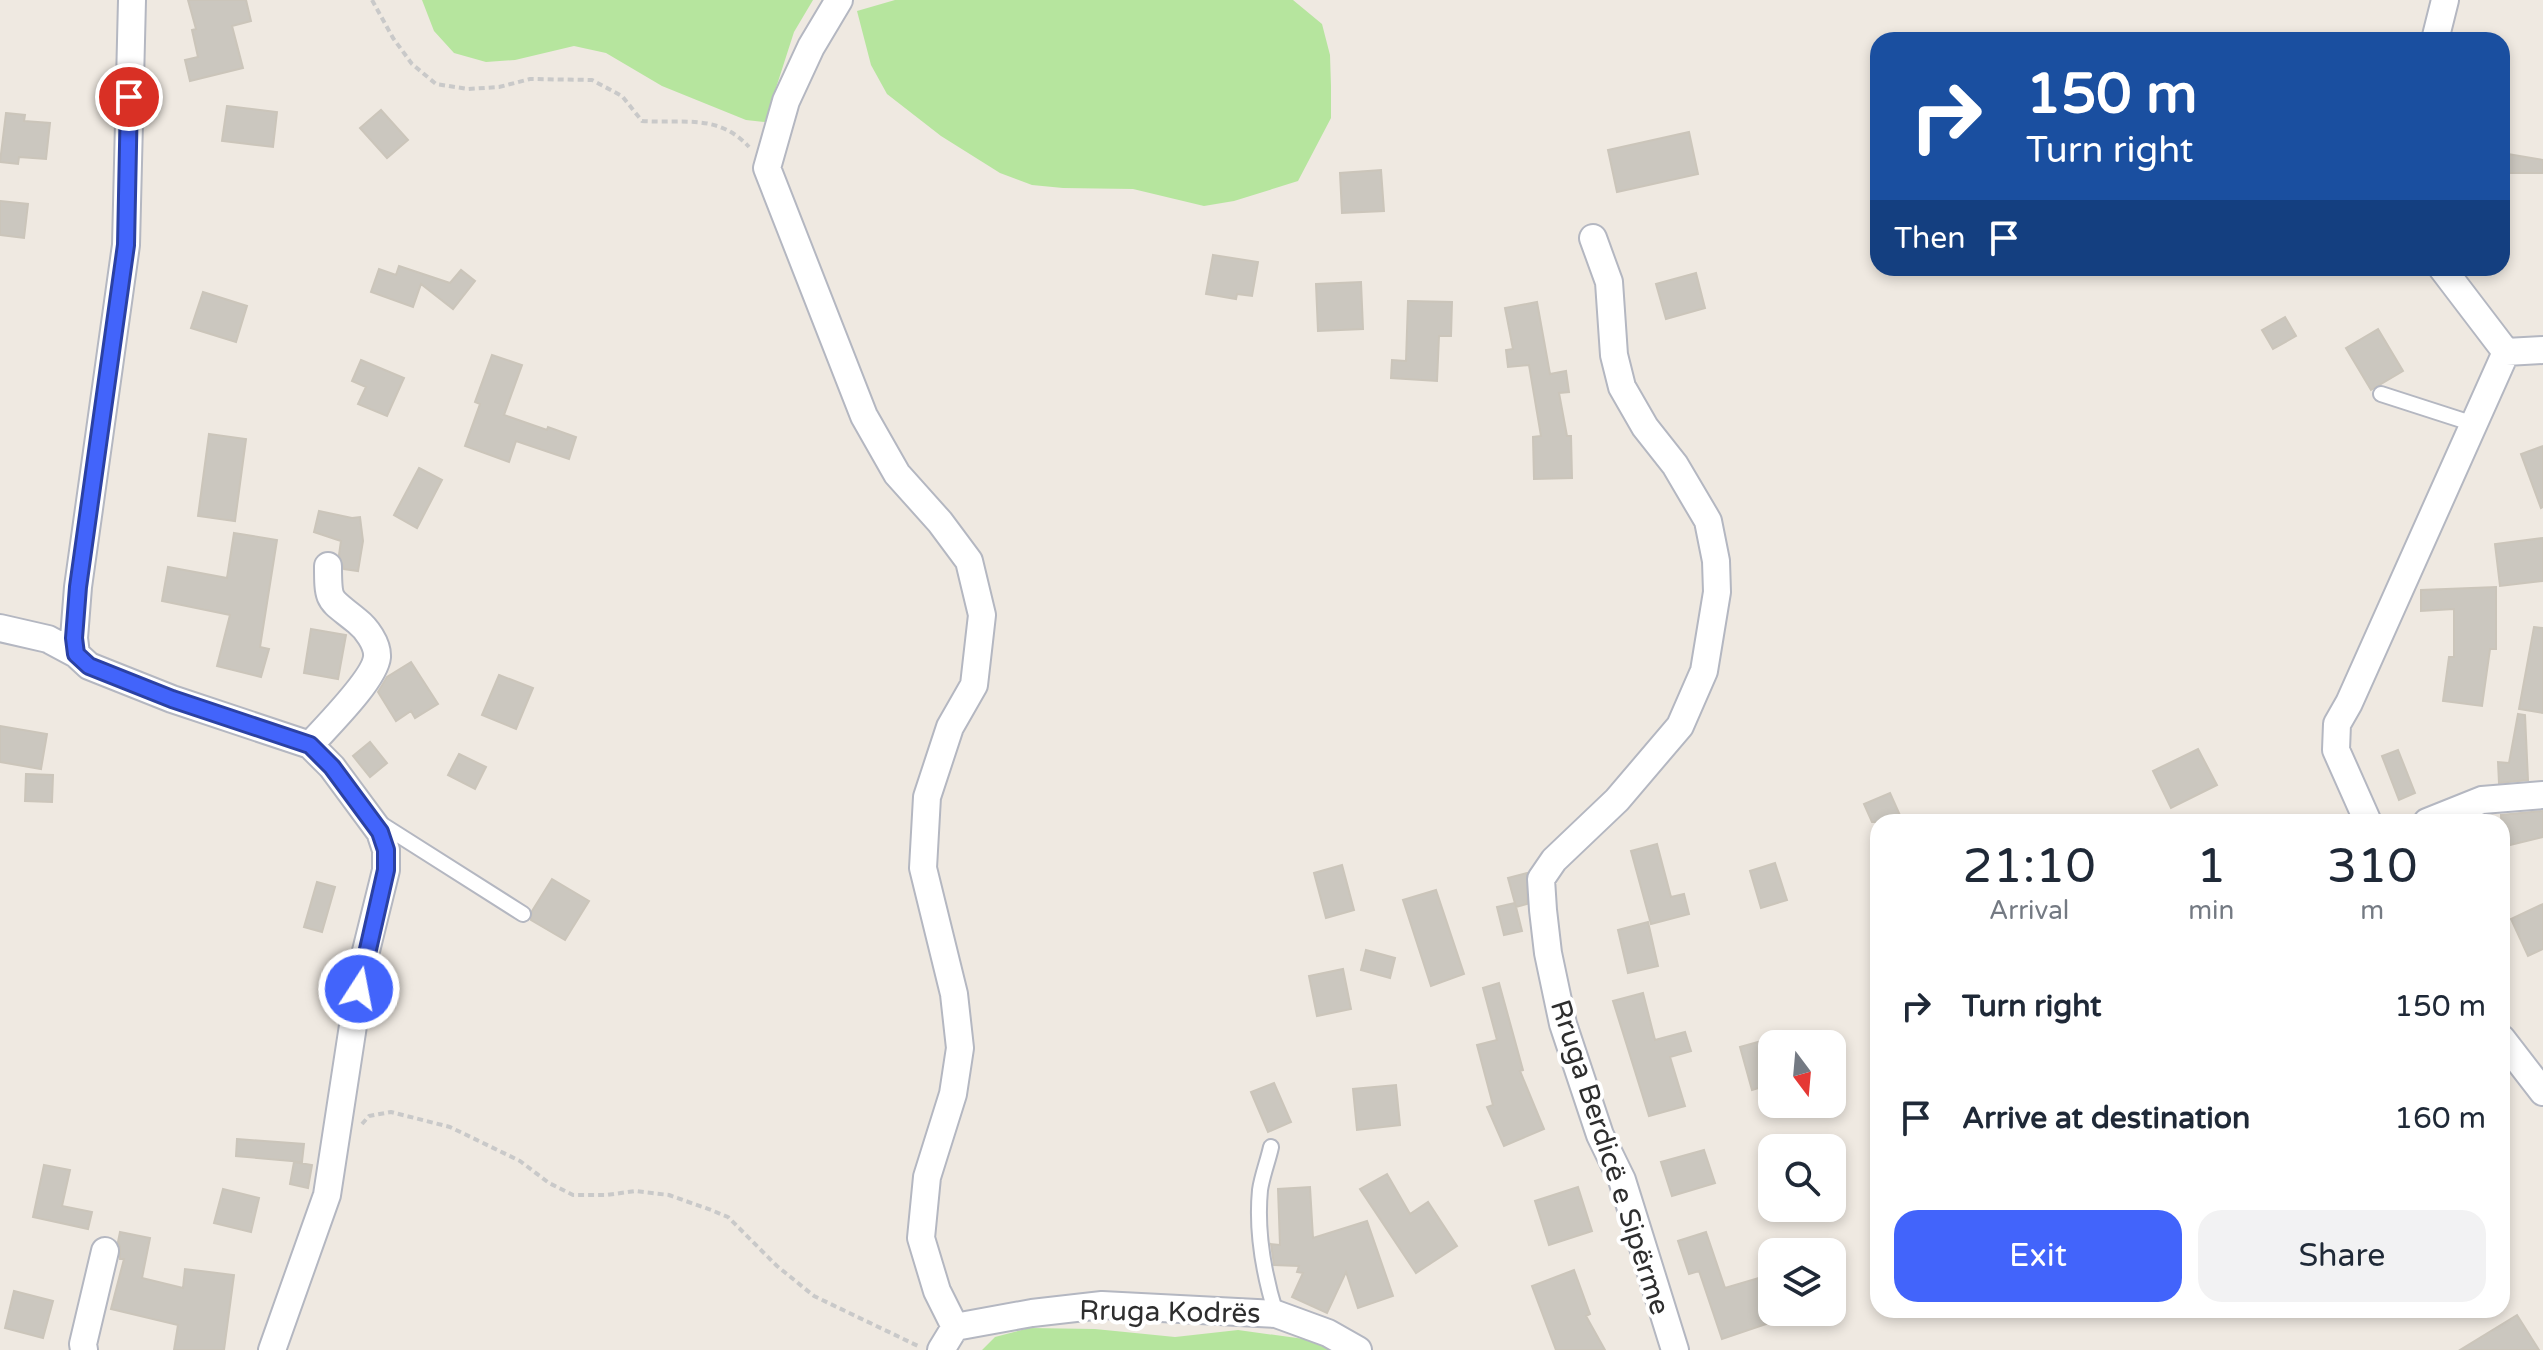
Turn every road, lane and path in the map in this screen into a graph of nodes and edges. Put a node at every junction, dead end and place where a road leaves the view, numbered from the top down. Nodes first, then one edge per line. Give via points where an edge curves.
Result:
1 (132, 0) edge
2 (372, 0) edge
3 (839, 0) edge
4 (2445, 0) edge
5 (2437, 32) edge
6 (767, 168) junction
7 (1593, 238) dead end
8 (2448, 276) edge
9 (2543, 350) edge
10 (2506, 352) junction
11 (2381, 394) dead end
12 (2474, 424) junction
13 (328, 566) dead end
14 (0, 628) edge
15 (76, 654) junction
16 (310, 745) junction
17 (2543, 795) edge
18 (2364, 814) edge
19 (2447, 814) edge
20 (367, 815) junction
21 (523, 914) dead end
22 (2510, 1049) edge
23 (2543, 1092) edge
24 (357, 1129) dead end
25 (1271, 1147) dead end
26 (105, 1251) dead end
27 (1276, 1314) junction
28 (955, 1327) junction
29 (84, 1350) edge
30 (272, 1350) edge
31 (928, 1350) edge
32 (941, 1350) edge
33 (1358, 1350) edge
34 (1675, 1350) edge

1 - 15 street via 126,245 78,587
2 - 6 path via 412,64 436,84 468,89 530,79 592,80 622,96 642,121 707,122 738,135
3 - 6 street via 786,101
4 - 5 street
6 - 28 street via 864,416 897,474 969,561 982,615 974,685 950,727 927,797 923,868 954,994 960,1048 953,1094 927,1177 921,1238
7 - 34 street, Rruga Berdicë e Sipërme via 1609,282 1614,355 1622,387 1708,521 1717,592 1704,671 1680,726 1617,800 1554,860 1541,879 1543,910 1563,1024 1600,1135 1622,1180
8 - 10 street
9 - 10 street
10 - 12 street
11 - 12 lane
12 - 18 street via 2337,724 2336,750
13 - 16 street via 333,603 360,623 375,644 377,657 368,680
14 - 15 street via 48,639
15 - 16 street via 89,666 172,699
16 - 20 street
17 - 19 street via 2482,800
20 - 21 lane
20 - 30 street via 380,832 386,870 364,959 327,1195
22 - 23 street
24 - 31 path via 369,1116 391,1112 450,1127 520,1161 573,1195 646,1192 711,1210 728,1217 814,1296
25 - 27 lane via 1260,1190 1261,1239
26 - 29 street
27 - 28 street, Rruga Kodrës via 1102,1305
27 - 33 street, Rruga Kodrës
28 - 32 street

